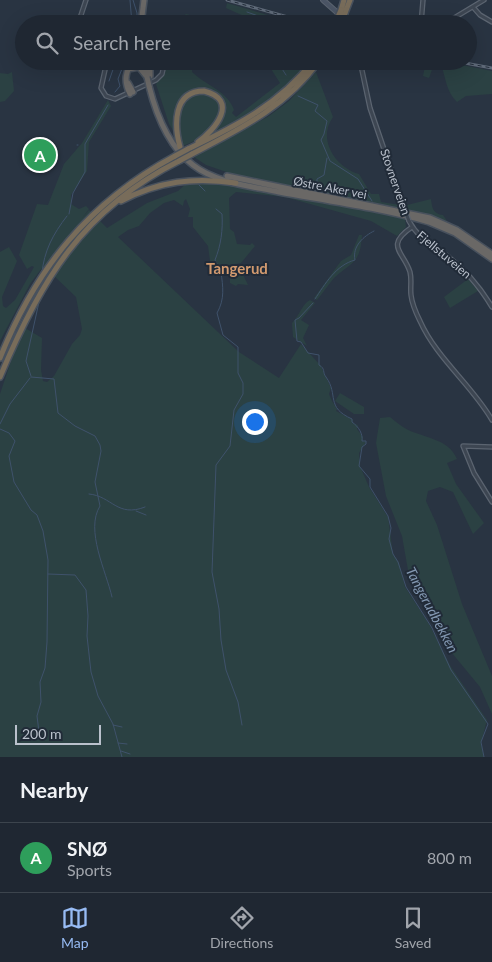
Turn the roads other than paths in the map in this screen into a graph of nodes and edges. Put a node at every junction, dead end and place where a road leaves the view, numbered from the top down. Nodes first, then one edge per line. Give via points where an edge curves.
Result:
1 (86, 0) edge
2 (145, 0) edge
3 (323, 0) edge
4 (344, 0) edge
5 (350, 0) edge
6 (423, 0) edge
7 (484, 0) edge
8 (473, 7) junction
9 (343, 11) junction
10 (81, 15) edge
11 (144, 15) edge
12 (339, 15) edge
13 (341, 15) edge
14 (342, 15) edge
15 (422, 15) edge
16 (459, 15) edge
17 (492, 22) edge
18 (104, 70) edge
19 (128, 70) edge
20 (141, 70) edge
21 (147, 70) edge
22 (149, 70) edge
23 (162, 70) edge
24 (305, 70) edge
25 (312, 70) edge
26 (362, 70) edge
27 (148, 77) junction
28 (131, 93) junction
29 (171, 137) junction
30 (180, 147) junction
31 (189, 148) junction
32 (177, 158) junction
33 (236, 183) junction
34 (112, 206) junction
35 (412, 227) junction
36 (492, 254) edge
37 (492, 259) edge
38 (492, 307) edge
39 (0, 358) edge
40 (0, 377) edge
41 (492, 420) edge
42 (492, 447) edge
43 (492, 502) edge

1 - 10 street
2 - 11 highway
3 - 12 main road
4 - 9 highway
5 - 9 highway
6 - 15 street
7 - 8 street
8 - 16 street
8 - 17 street
9 - 13 highway, bridge
9 - 14 highway, bridge
18 - 28 street via 101,81 103,92 115,99
19 - 28 highway via 126,81
20 - 27 highway
21 - 27 highway
22 - 27 highway
23 - 28 street via 158,79
24 - 31 highway via 262,110
25 - 32 highway, bridge via 300,85 266,114 192,154
26 - 35 street, Stovnerveien, bridge via 371,114
27 - 29 highway, bridge
29 - 30 highway, Østre Aker vei
29 - 33 highway, Østre Aker vei via 182,155 198,168
30 - 31 highway via 175,125 180,105 192,93 206,92 220,103 220,119 213,131
30 - 36 highway, Østre Aker vei via 199,165 224,176 436,221 462,233
31 - 32 highway, bridge
32 - 34 highway
32 - 39 highway via 118,192 71,236 34,288
33 - 34 highway via 207,180 170,182 140,191
33 - 37 highway, Østre Aker vei via 429,222 455,233
34 - 40 highway via 77,240 47,280 28,312
35 - 38 street, Fjellstuveien via 423,240 446,255 472,279
35 - 41 street, Stovnerveien via 399,240 399,253 410,271 411,296 424,330
42 - 43 street via 463,446 474,473

